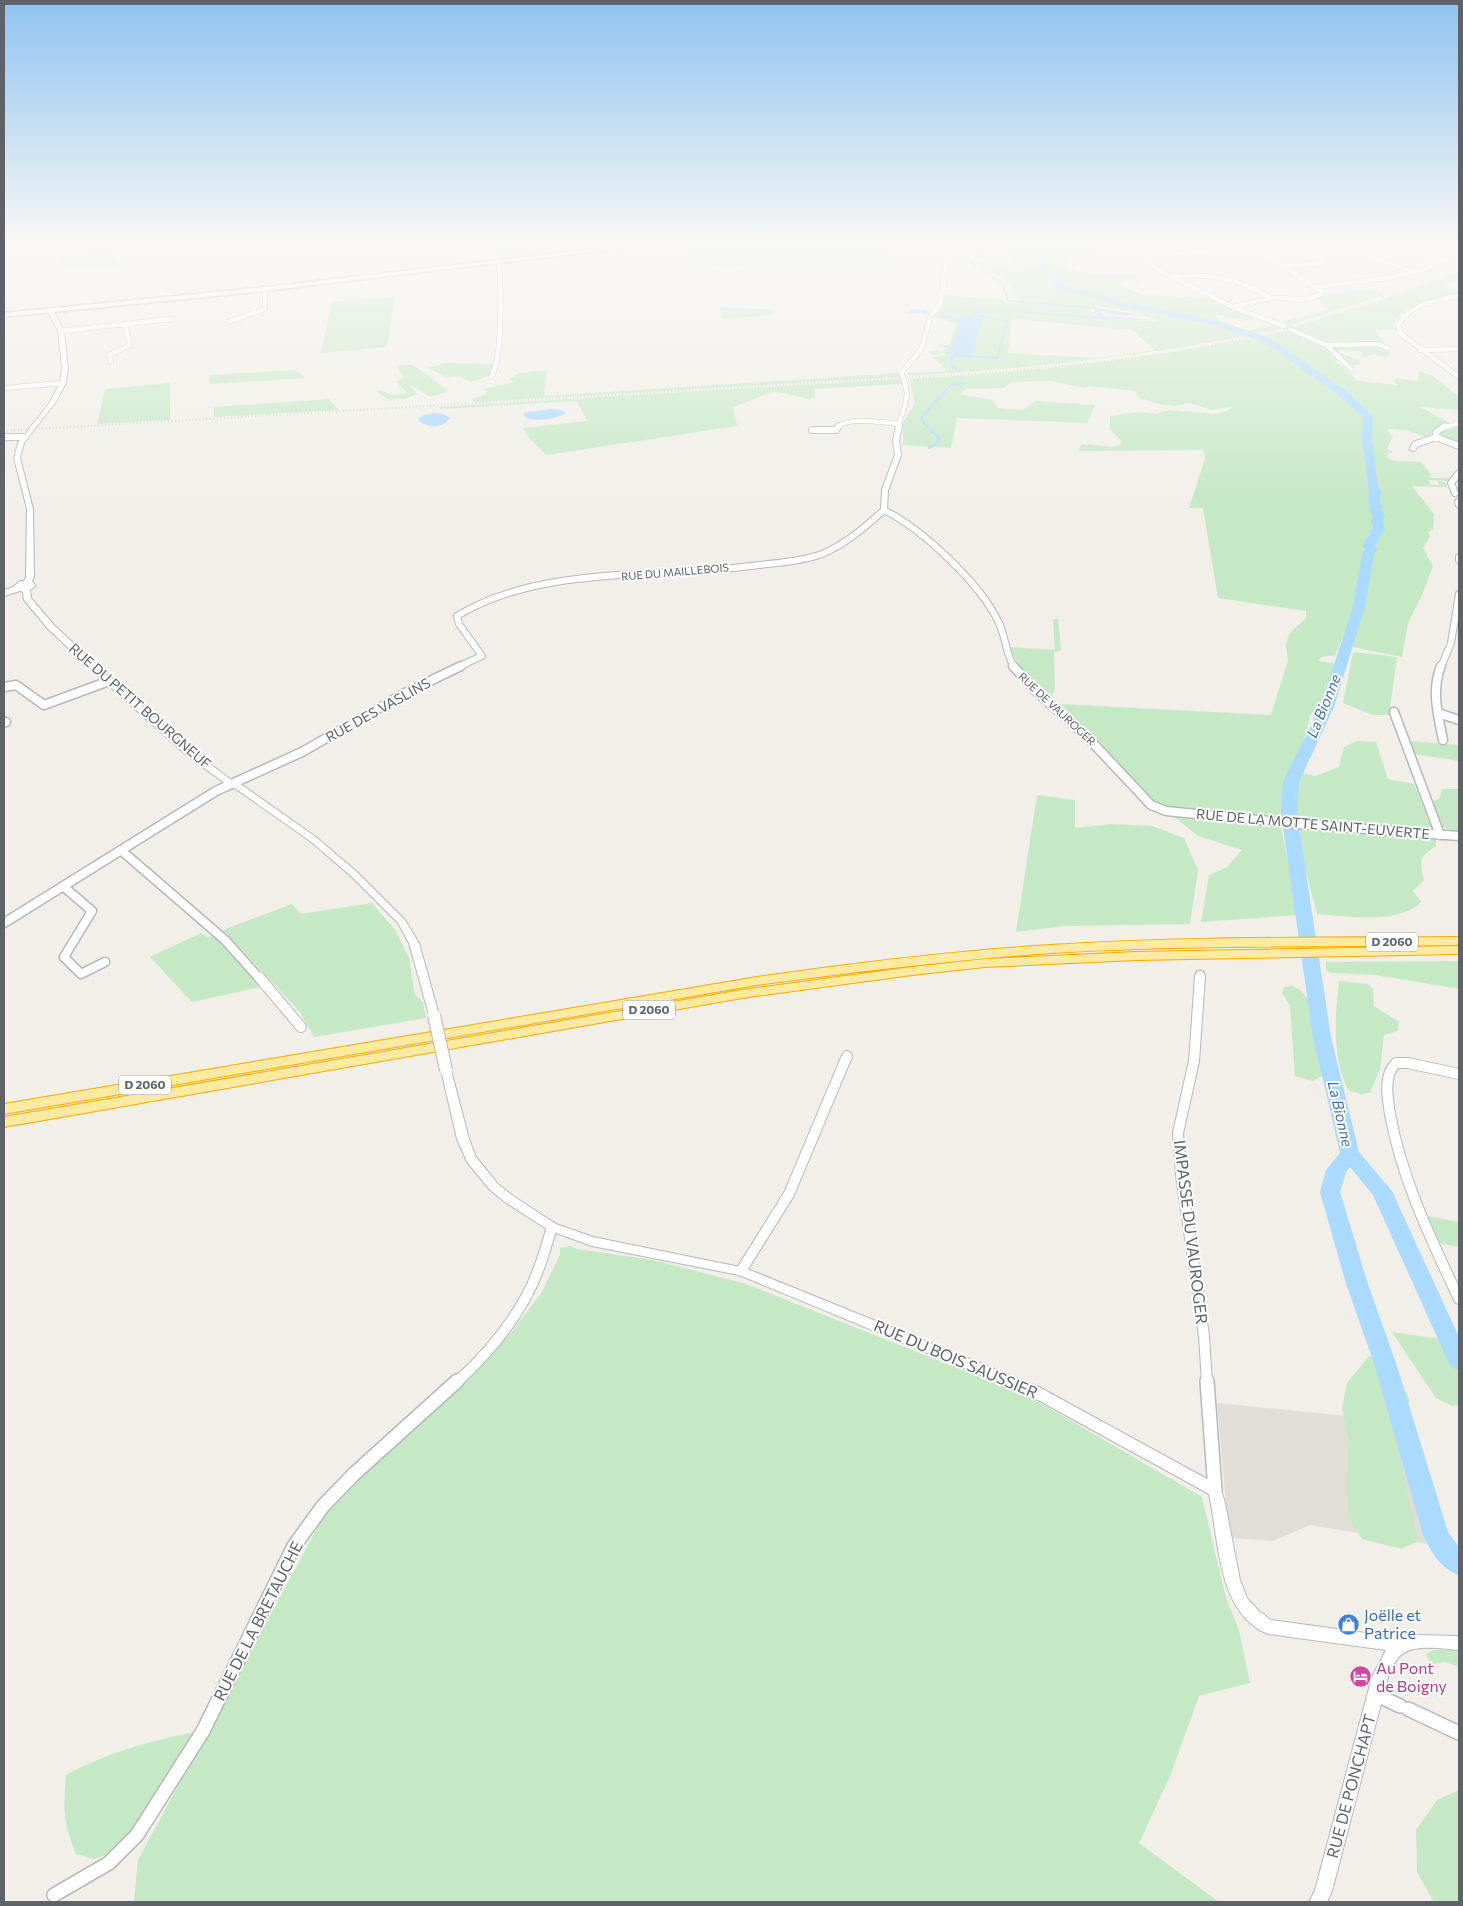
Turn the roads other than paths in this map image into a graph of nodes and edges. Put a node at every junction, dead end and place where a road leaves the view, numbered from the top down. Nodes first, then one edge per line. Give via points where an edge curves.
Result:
1 (60, 331) edge
2 (127, 331) edge
3 (500, 331) edge
4 (927, 331) edge
5 (1296, 331) edge
6 (1400, 331) edge
7 (1326, 345) junction
8 (1388, 348) dead end
9 (1459, 349) edge
10 (1420, 350) junction
11 (112, 362) dead end
12 (1446, 368) junction
13 (1458, 368) edge
14 (1352, 370) dead end
15 (491, 377) dead end
16 (1459, 377) edge
17 (63, 383) junction
18 (4, 388) edge
19 (1459, 423) edge
20 (899, 424) junction
21 (812, 430) dead end
22 (4, 437) edge
23 (25, 437) junction
24 (1436, 437) junction
25 (1459, 446) edge
26 (1413, 448) dead end
27 (1459, 473) edge
28 (1456, 480) edge
29 (1455, 493) dead end
30 (884, 510) junction
31 (23, 587) junction
32 (4, 593) edge
33 (1459, 594) edge
34 (1458, 604) edge
35 (457, 616) joint
36 (1451, 643) junction
37 (1459, 645) edge
38 (109, 681) junction
39 (4, 687) edge
40 (1394, 712) dead end
41 (1438, 713) junction
42 (1459, 720) edge
43 (1443, 740) dead end
44 (230, 783) junction
45 (1166, 811) joint
46 (1440, 835) junction
47 (1459, 836) edge
48 (122, 851) junction
49 (63, 886) junction
50 (4, 923) edge
51 (1459, 941) edge
52 (1299, 948) junction
53 (1324, 948) junction
54 (1459, 950) edge
55 (105, 962) dead end
56 (1200, 975) dead end
57 (434, 1014) joint
58 (301, 1027) dead end
59 (847, 1056) dead end
60 (1459, 1074) edge
61 (4, 1109) edge
62 (4, 1122) edge
63 (552, 1227) junction
64 (741, 1271) junction
65 (1459, 1299) edge
66 (1214, 1490) junction
67 (1459, 1643) edge
68 (1396, 1648) junction
69 (1375, 1694) junction
70 (1459, 1733) edge
71 (54, 1894) dead end
72 (1318, 1902) edge

1 - 17 street via 65,368
2 - 11 street via 130,345 109,354
3 - 15 street via 494,375
4 - 20 street via 921,350 901,373 907,403
5 - 7 street
6 - 10 street
7 - 8 street via 1377,344
7 - 14 street
9 - 10 street
10 - 12 street
12 - 13 street
12 - 16 street
17 - 18 street
17 - 23 street via 53,402
19 - 24 street via 1439,430
20 - 21 street via 851,420 841,423 836,430
20 - 30 street via 898,455 886,490
22 - 23 street
23 - 31 street via 16,458 30,510 30,577
24 - 25 street
24 - 26 street
27 - 28 street
28 - 29 street via 1452,487
30 - 35 street, RUE DU MAILLEBOIS via 842,545 822,555 717,570 592,579 535,587 479,602
30 - 45 street, RUE DE VAUROGER via 893,513 963,572 998,621 1012,665 1081,730 1151,805
31 - 32 street
31 - 38 street, RUE DU PETIT BOURGNEUF via 27,598 51,627
33 - 34 street
34 - 36 street
35 - 44 street, RUE DES VASLINS via 459,624 482,656 405,694 302,752
36 - 37 street
36 - 41 street via 1438,674
38 - 39 street via 44,705 16,685
38 - 44 street, RUE DU PETIT BOURGNEUF via 187,751
40 - 46 street
41 - 42 street
41 - 43 street
44 - 48 street
44 - 57 street, RUE DU PETIT BOURGNEUF via 312,839 354,874 402,922 414,943
45 - 46 street, RUE DE LA MOTTE SAINT-EUVERTE
46 - 47 street, RUE DE LA MOTTE SAINT-EUVERTE
48 - 49 street
48 - 58 street via 226,940
49 - 50 street
49 - 55 street via 92,911 64,957 81,974
51 - 53 highway, D 2060
52 - 53 highway, D 2060
52 - 61 highway, D 2060 via 1052,949 861,966 748,982
52 - 62 highway, D 2060 via 967,965 830,981 733,995
53 - 54 highway, D 2060
56 - 66 street, IMPASSE DU VAUROGER via 1194,1061 1178,1134 1204,1336
57 - 63 street, RUE DU BOIS SAUSSIER, bridge via 463,1139 476,1166 494,1187
59 - 64 street via 789,1194
60 - 65 street via 1396,1063 1389,1070 1387,1098 1412,1195
63 - 64 street, RUE DU BOIS SAUSSIER via 592,1241
63 - 71 street, RUE DE LA BRETAUCHE via 539,1269 500,1335 474,1366 354,1474 323,1506 294,1546 203,1731 137,1835 109,1863
64 - 66 street, RUE DU BOIS SAUSSIER via 1034,1391
66 - 68 street via 1232,1579 1241,1602 1256,1619 1268,1627 1388,1643
67 - 68 street via 1426,1641
68 - 69 street, RUE DE PONCHAPT via 1386,1662
69 - 70 street
69 - 72 street, RUE DE PONCHAPT

